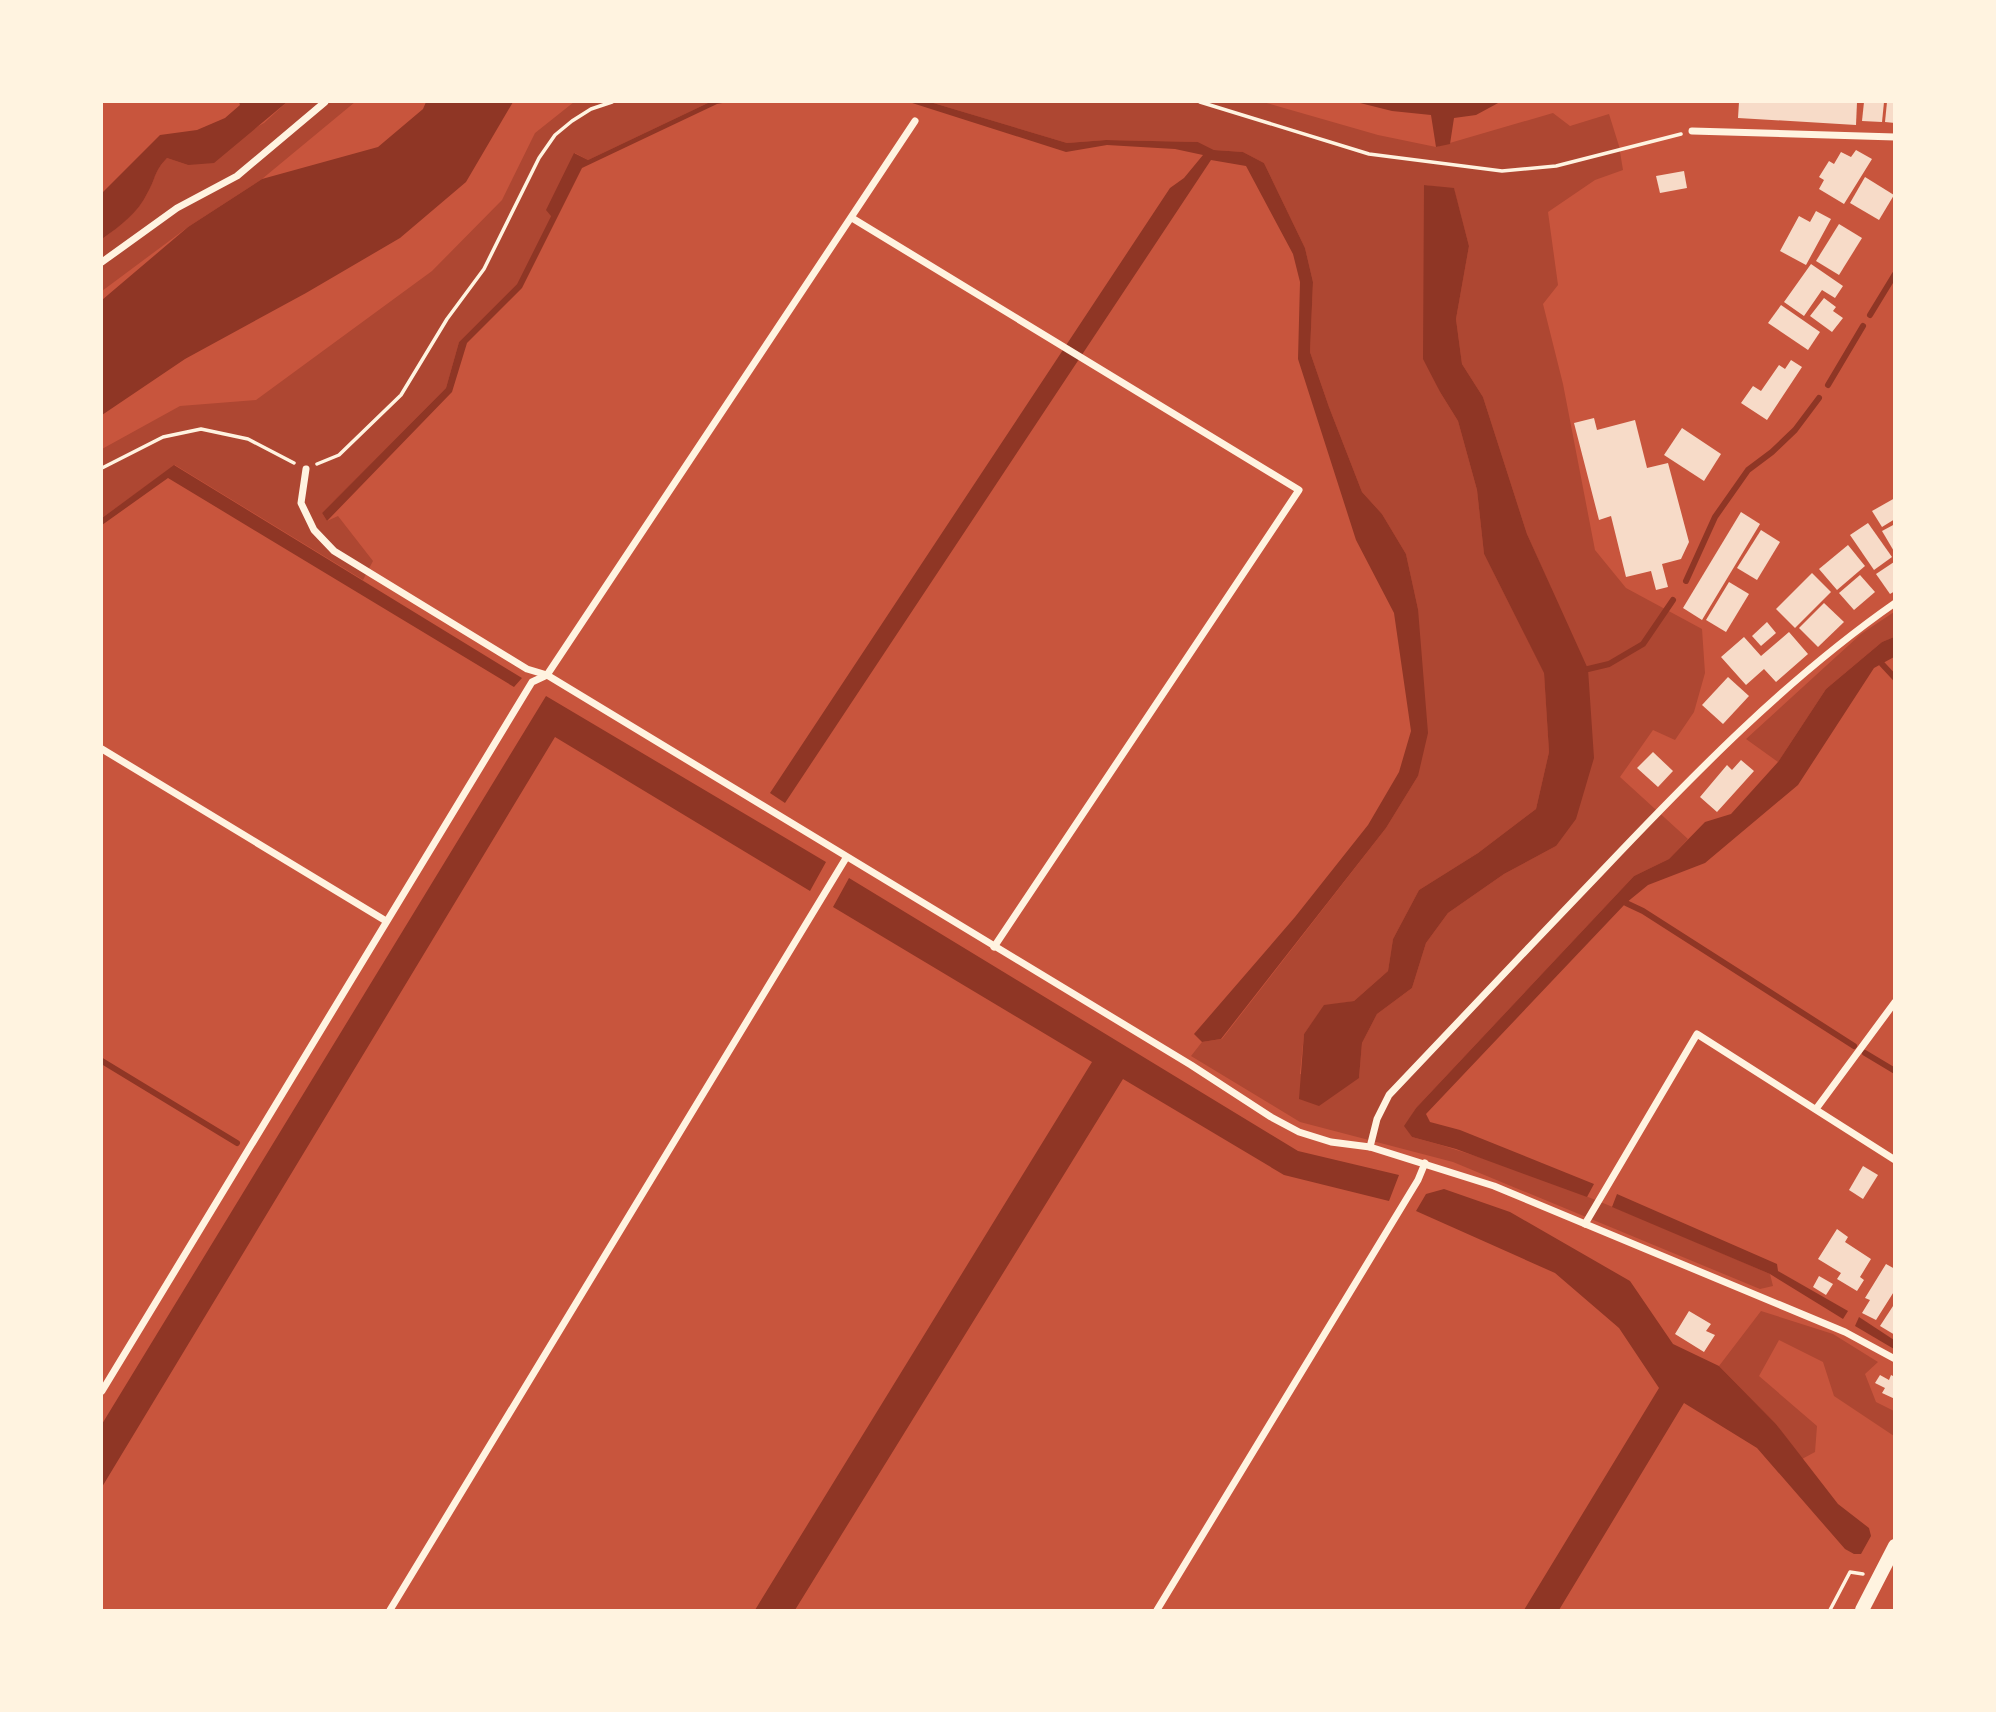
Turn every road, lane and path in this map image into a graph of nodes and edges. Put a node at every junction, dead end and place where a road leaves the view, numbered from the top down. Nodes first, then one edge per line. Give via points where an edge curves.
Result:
1 (325, 102) edge
2 (612, 102) edge
3 (1199, 102) edge
4 (915, 121) dead end
5 (1692, 131) joint
6 (1895, 137) edge
7 (852, 218) junction
8 (102, 262) edge
9 (102, 468) edge
10 (306, 469) junction
11 (1895, 603) edge
12 (547, 675) junction
13 (102, 749) edge
14 (846, 858) junction
15 (386, 921) junction
16 (994, 947) junction
17 (1895, 1002) edge
18 (1816, 1108) junction
19 (1370, 1147) junction
20 (1895, 1160) edge
21 (1425, 1163) junction
22 (1585, 1224) junction
23 (1895, 1359) edge
24 (105, 1378) edge
25 (102, 1391) edge
26 (1895, 1546) edge
27 (1879, 1578) junction
28 (390, 1611) edge
29 (1157, 1611) edge
30 (1830, 1611) edge
31 (1863, 1611) edge

1 - 8 street via 237,176 177,208
2 - 10 path via 572,121 538,158 484,269 401,395 339,455
3 - 5 path via 1369,154 1502,171 1556,166
4 - 7 street
5 - 6 street
7 - 12 street
7 - 16 street via 1299,490
9 - 10 path via 163,437 201,429 248,439
10 - 12 street via 301,503 314,530 334,551 527,668
11 - 19 street via 1859,628 1732,738 1647,823 1389,1095
12 - 14 street
12 - 15 street via 531,682
13 - 15 street
14 - 16 street
14 - 28 street
15 - 24 street
16 - 19 street via 1280,1122 1331,1142
17 - 18 street
18 - 20 street
18 - 22 street via 1697,1034
19 - 21 street
21 - 22 street
21 - 29 street
22 - 23 street via 1845,1332
24 - 25 street
26 - 27 main road
27 - 30 path via 1850,1572
27 - 31 main road

